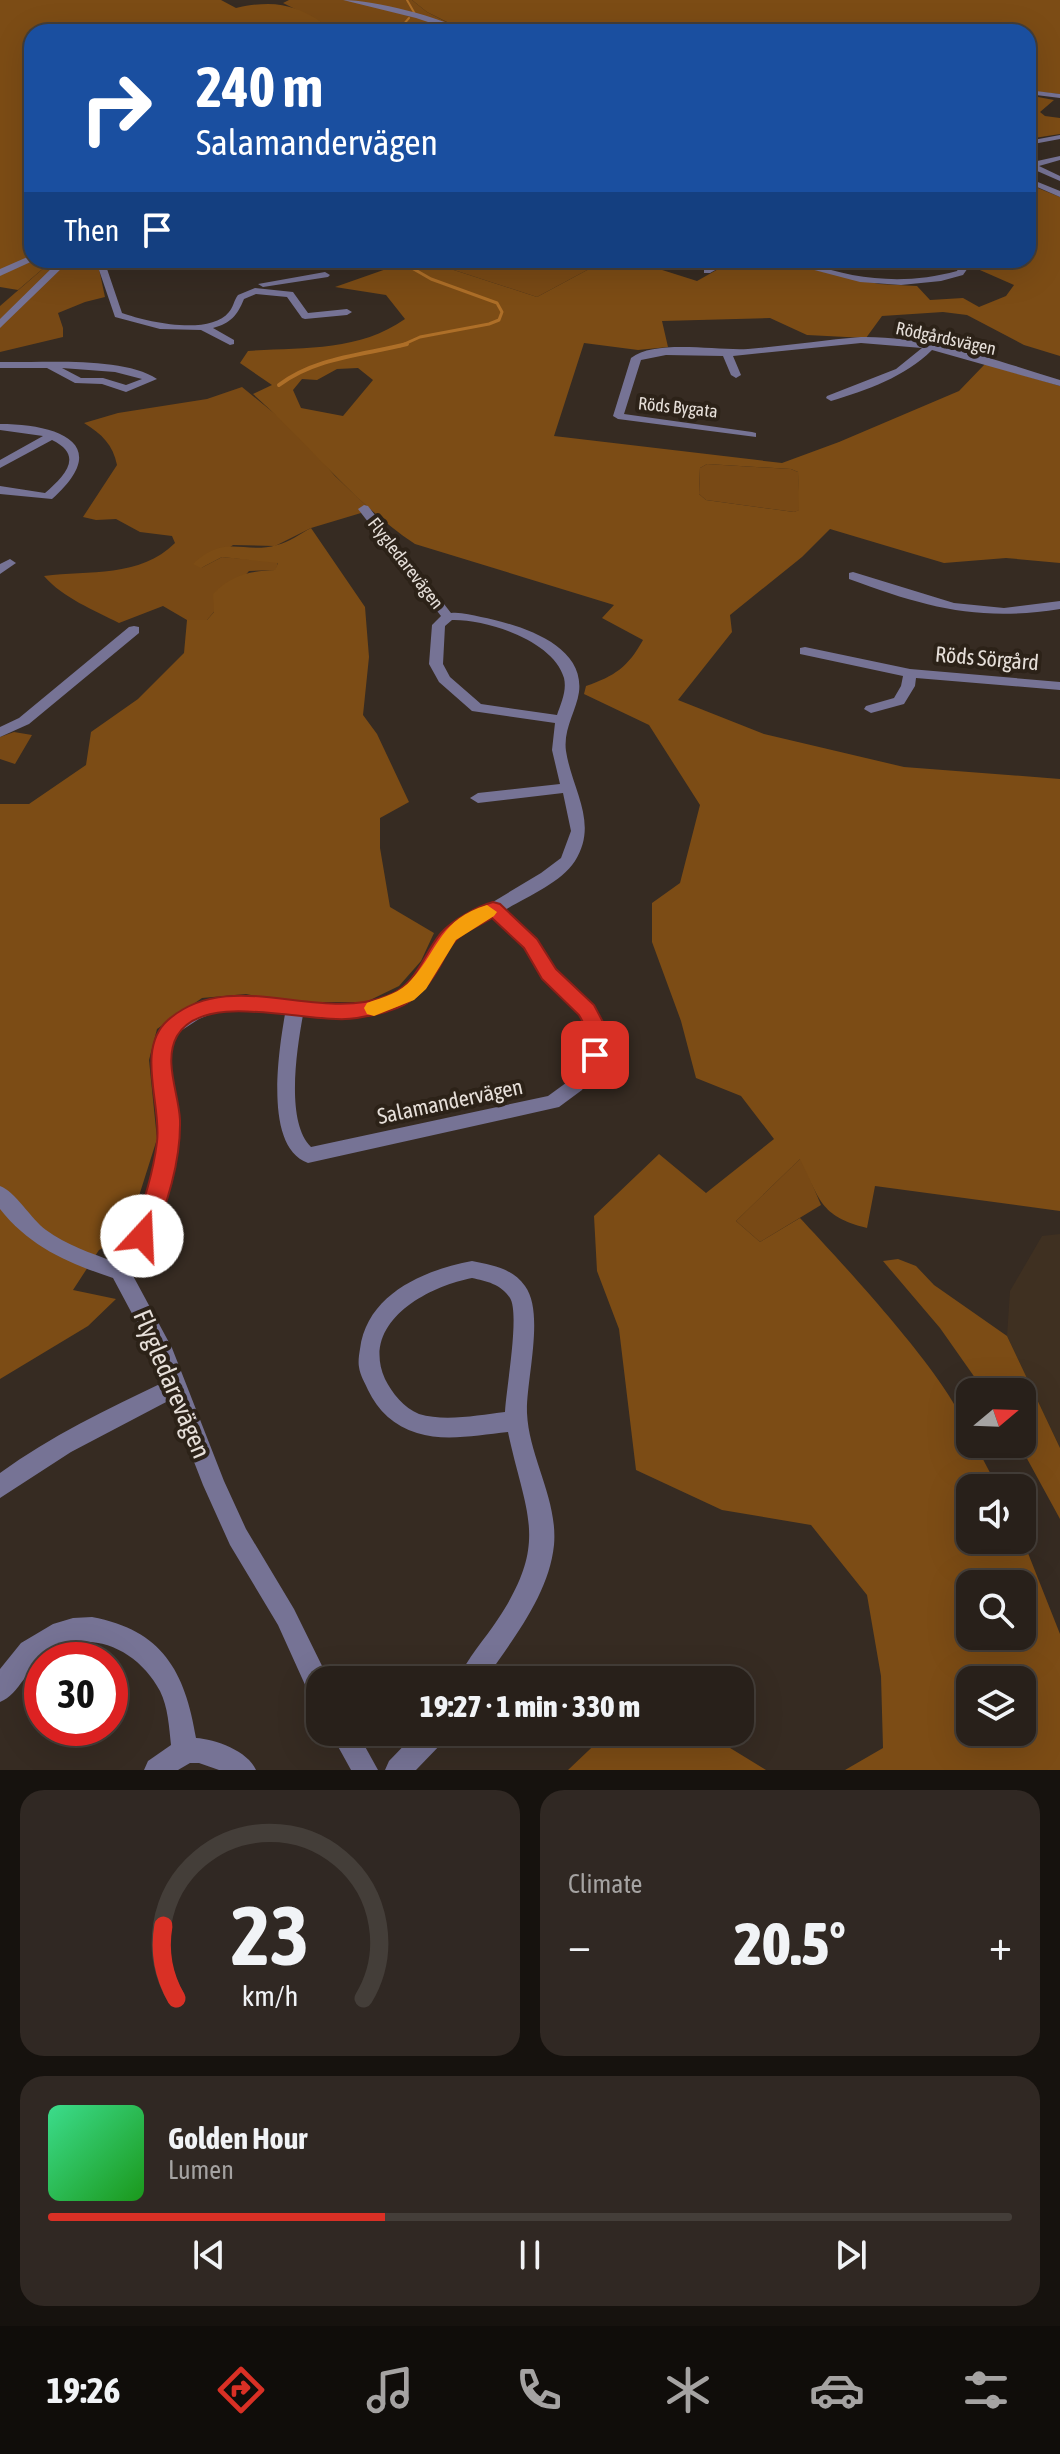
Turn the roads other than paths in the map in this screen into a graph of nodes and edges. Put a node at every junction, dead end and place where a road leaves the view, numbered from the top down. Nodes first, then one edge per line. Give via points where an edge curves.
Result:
1 (346, 0) edge
2 (442, 24) edge
3 (1036, 93) edge
4 (1060, 96) edge
5 (1060, 137) edge
6 (1036, 142) edge
7 (1060, 158) edge
8 (1036, 164) edge
9 (1036, 167) edge
10 (1060, 179) edge
11 (1036, 183) edge
12 (1058, 191) edge
13 (24, 262) edge
14 (57, 268) edge
15 (103, 268) edge
16 (712, 268) edge
17 (821, 268) edge
18 (963, 268) edge
19 (707, 271) dead end
20 (0, 273) edge
21 (325, 275) dead end
22 (255, 291) junction
23 (347, 312) dead end
24 (0, 325) edge
25 (201, 326) junction
26 (230, 342) dead end
27 (929, 347) junction
28 (727, 353) junction
29 (638, 355) joint
30 (0, 365) edge
31 (51, 367) junction
32 (736, 375) dead end
33 (1060, 383) edge
34 (831, 398) dead end
35 (0, 427) edge
36 (47, 435) junction
37 (752, 435) dead end
38 (0, 465) edge
39 (0, 490) edge
40 (364, 509) dead end
41 (853, 576) dead end
42 (1060, 605) edge
43 (448, 617) junction
44 (134, 630) dead end
45 (805, 651) dead end
46 (910, 673) junction
47 (1060, 686) edge
48 (871, 709) dead end
49 (562, 720) junction
50 (0, 733) edge
51 (568, 788) junction
52 (478, 798) dead end
53 (493, 908) junction
54 (295, 1009) junction
55 (0, 1194) edge
56 (120, 1272) junction
57 (176, 1387) junction
58 (517, 1421) junction
59 (0, 1487) edge
60 (309, 1666) edge
61 (479, 1666) edge
62 (0, 1690) edge
63 (351, 1746) edge
64 (421, 1746) edge
65 (185, 1750) junction
66 (157, 1770) edge
67 (243, 1770) edge
68 (365, 1770) edge
69 (398, 1770) edge

1 - 2 street
3 - 4 street
5 - 6 street
7 - 8 street
9 - 10 street
11 - 12 street
13 - 20 street
14 - 24 street
15 - 25 street via 114,309 122,316 170,328
16 - 19 street
17 - 18 street via 850,278 905,282 960,273
21 - 22 street via 259,285
22 - 23 street via 290,294 305,316
22 - 25 street via 241,297 227,318
25 - 26 street
27 - 28 street, Rödgårdsvägen via 868,340
27 - 33 street, Rödgårdsvägen
27 - 34 street via 907,368
28 - 29 street, Rödgårdsvägen
28 - 32 street
29 - 37 street, Röds Bygata via 618,416
30 - 31 street
31 - 31 street via 79,381 103,381 126,389 152,379 97,367
35 - 36 street
36 - 38 street
36 - 39 street via 68,444 76,459 62,484 48,497
40 - 43 street, Flygledarevägen
41 - 42 street via 960,611 998,613
43 - 49 street, Flygledarevägen via 522,631 555,651 571,679
43 - 49 street, Flygledarevägen via 439,625 436,664 465,699 486,711
44 - 50 street via 24,721
45 - 46 street, Röds Sörgård
46 - 47 street, Röds Sörgård
46 - 48 street, Röds Sörgård via 899,701
49 - 51 street, Flygledarevägen via 559,750
51 - 52 street
51 - 53 street, Flygledarevägen via 579,831 567,861
53 - 54 street, Flygledarevägen via 449,936 420,984 407,995 361,1012
53 - 54 street, Salamandervägen via 531,943 549,974 579,1000 594,1024 595,1055 576,1085 553,1102 308,1155 298,1147 290,1126 287,1094 286,1060
54 - 56 street, Flygledarevägen via 220,1004 168,1031 161,1062 167,1145 154,1206
55 - 56 street via 22,1223 54,1247
56 - 57 street, Flygledarevägen
57 - 59 street via 77,1434
57 - 60 street, Flygledarevägen via 238,1537
58 - 58 street via 439,1427 418,1424 390,1406 376,1388 369,1355 375,1328 391,1306 413,1287 447,1275 472,1270 507,1280 518,1292 524,1325
58 - 61 street via 543,1546 532,1582
62 - 65 street via 35,1647 58,1634 115,1632 157,1661 171,1686
63 - 68 street
64 - 69 street
65 - 66 street
65 - 67 street via 216,1753

